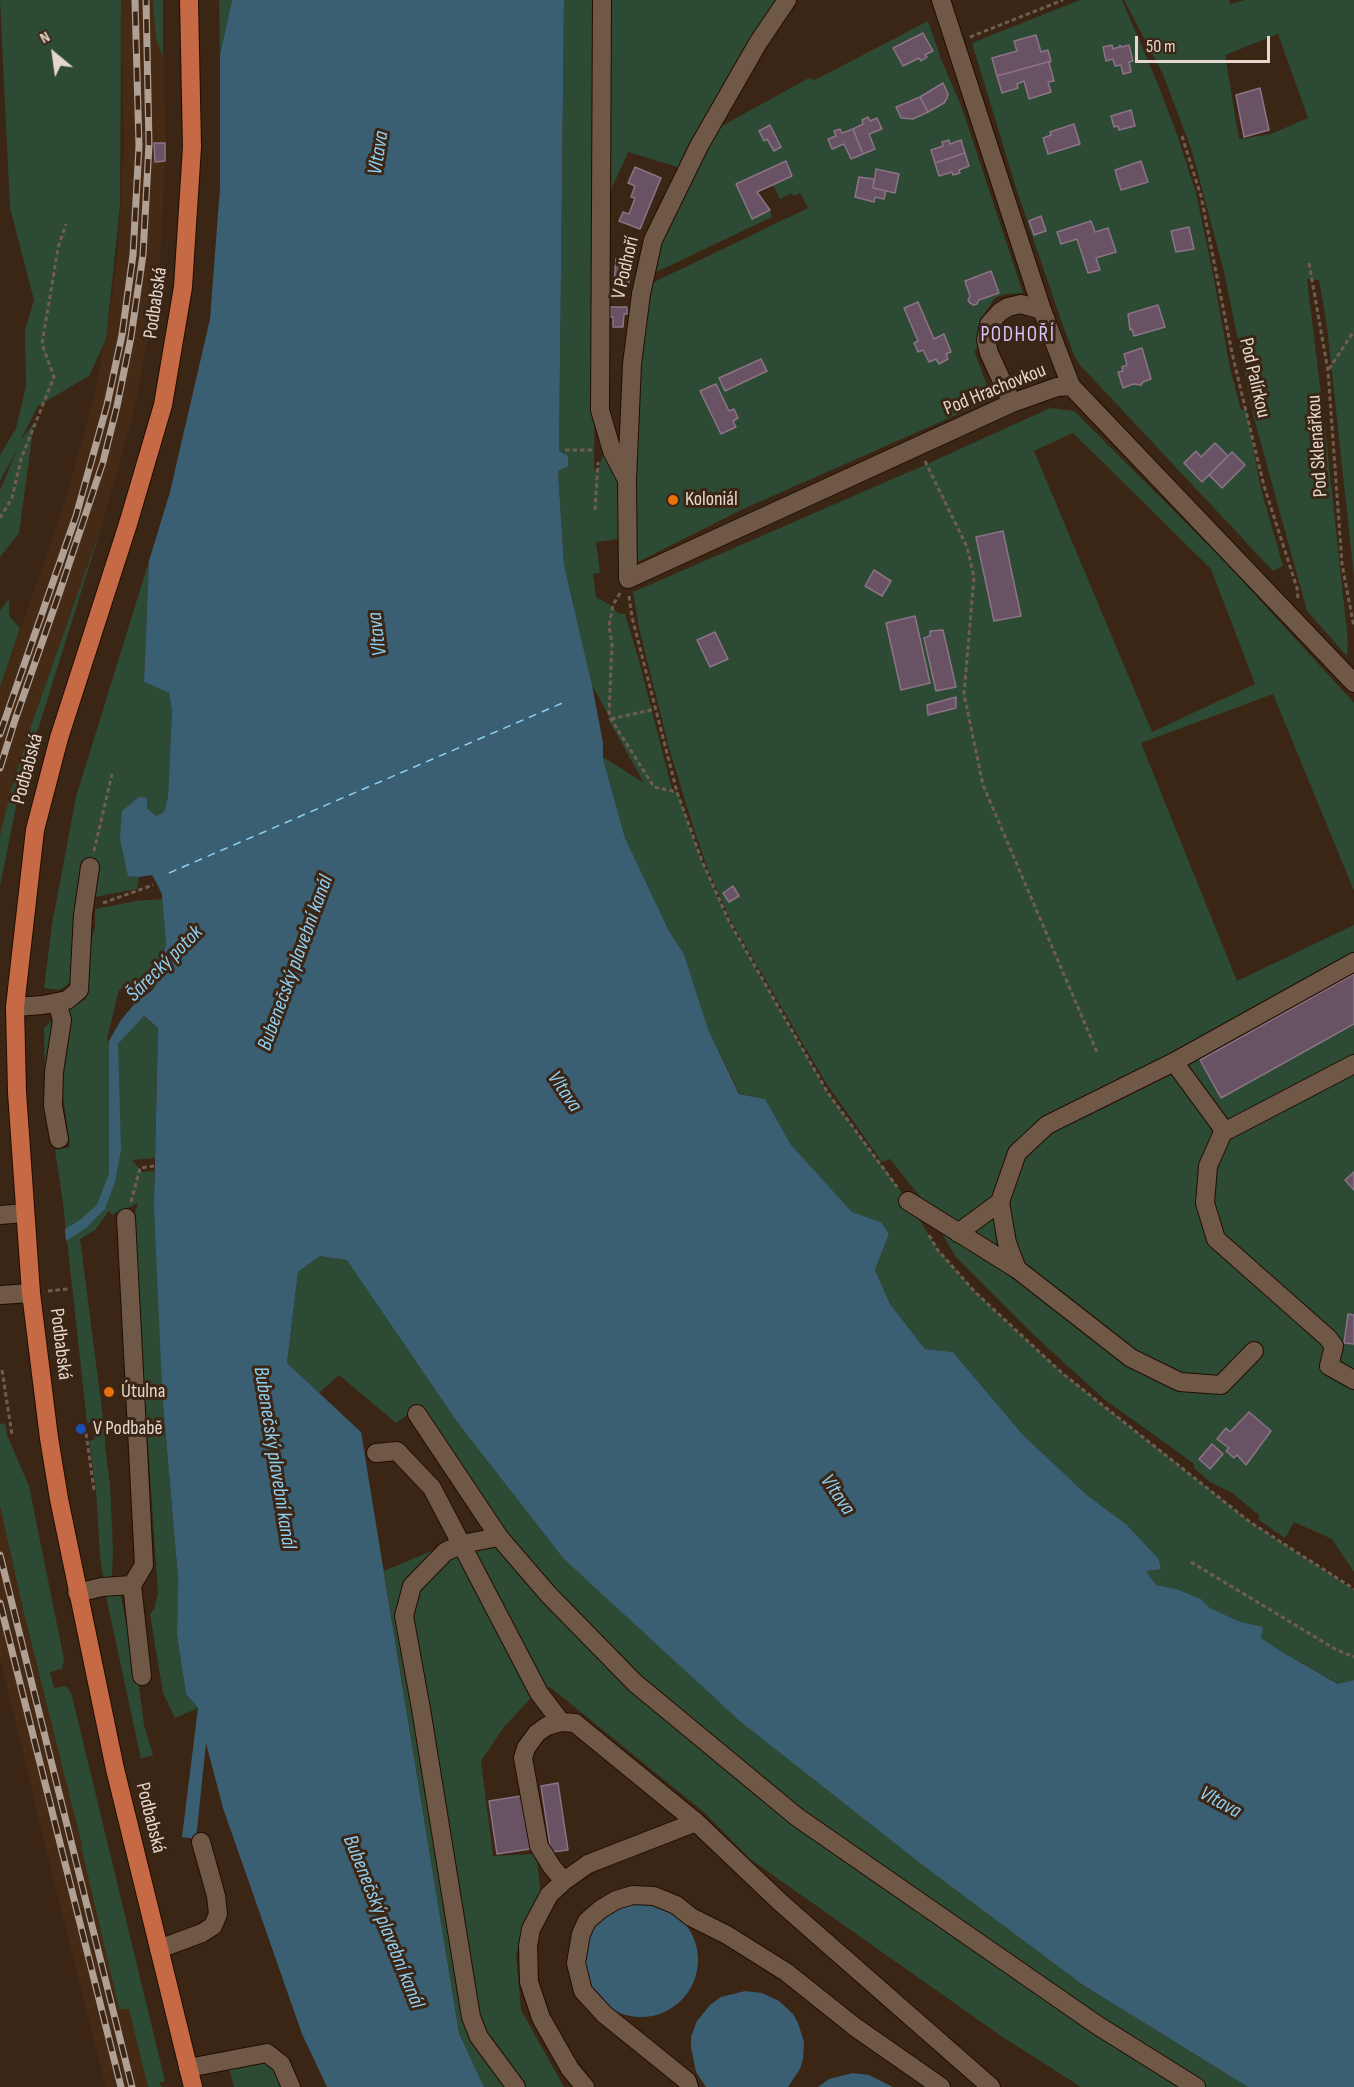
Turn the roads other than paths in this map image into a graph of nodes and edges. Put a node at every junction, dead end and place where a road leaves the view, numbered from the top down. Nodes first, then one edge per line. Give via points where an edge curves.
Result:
1 (189, 0) edge
2 (602, 0) edge
3 (787, 0) edge
4 (941, 0) edge
5 (1042, 310) junction
6 (1071, 386) junction
7 (1012, 403) junction
8 (627, 480) junction
9 (628, 579) joint
10 (1354, 683) edge
11 (90, 867) road end
12 (1354, 962) edge
13 (57, 1002) junction
14 (15, 1007) junction
15 (1174, 1062) junction
16 (1354, 1064) edge
17 (1222, 1133) junction
18 (59, 1139) dead end
19 (908, 1201) road end
20 (1000, 1202) junction
21 (25, 1213) junction
22 (0, 1215) edge
23 (126, 1218) road end
24 (958, 1233) junction
25 (1017, 1269) junction
26 (31, 1293) junction
27 (0, 1296) edge
28 (1254, 1351) dead end
29 (1354, 1380) edge
30 (417, 1414) dead end
31 (376, 1453) dead end
32 (499, 1537) junction
33 (462, 1544) junction
34 (132, 1585) junction
35 (77, 1593) junction
36 (142, 1676) dead end
37 (561, 1722) junction
38 (696, 1822) junction
39 (201, 1842) dead end
40 (564, 1881) junction
41 (159, 1949) junction
42 (188, 2068) junction
43 (193, 2087) edge
44 (291, 2087) edge
45 (516, 2087) edge
46 (585, 2087) edge
47 (689, 2087) edge
48 (941, 2087) edge
49 (991, 2087) edge
50 (1196, 2087) edge

1 - 14 main road, Podbabská via 192,147 183,287 163,405 59,738 35,830
2 - 8 street via 600,410 612,451
3 - 8 street, V Podhoří via 699,146 653,240 632,364
4 - 5 street
5 - 6 street
5 - 7 street via 1021,304 1000,312 988,324 989,353
6 - 7 street, Pod Hrachovkou
6 - 10 street, Pod Hrachovkou
7 - 9 street, Pod Hrachovkou
8 - 9 street, V Podhoří
11 - 13 street via 79,990 67,1000
12 - 15 street
13 - 14 street
13 - 18 street via 62,1020 53,1106
14 - 21 main road, Podbabská
15 - 17 street via 1224,1130
15 - 20 street via 1047,1125 1017,1154
16 - 17 street
17 - 29 street via 1208,1166 1205,1203 1216,1239 1328,1338 1334,1346 1329,1366
19 - 24 street
20 - 24 street
20 - 25 street
21 - 22 street
21 - 26 main road, Podbabská
23 - 34 street via 144,1565
24 - 25 street
25 - 28 street via 1131,1358 1180,1382 1221,1385
26 - 27 street
26 - 35 main road, Podbabská via 49,1438
30 - 32 street
31 - 33 street via 397,1451 432,1488
32 - 33 street
32 - 50 street via 635,1683 797,1817 1097,2025
33 - 37 street via 539,1693
33 - 45 street via 445,1552 412,1586 404,1616 471,2017 479,2037
34 - 35 street
34 - 36 street
35 - 41 main road, Podbabská
37 - 38 street via 575,1724
37 - 40 street via 537,1733 524,1758 539,1846
38 - 40 street via 588,1864
38 - 49 street via 780,1902
39 - 41 street via 218,1914 213,1926 202,1933
40 - 46 street via 549,1895 531,1929 530,1982 541,2018
41 - 42 main road, Podbabská
42 - 43 main road, Podbabská
42 - 44 street via 267,2053 281,2064
47 - 48 street via 687,2081 604,2014 583,1991 576,1963 581,1934 587,1921 616,1900 633,1895 654,1896 676,1905 786,1972 855,2027

